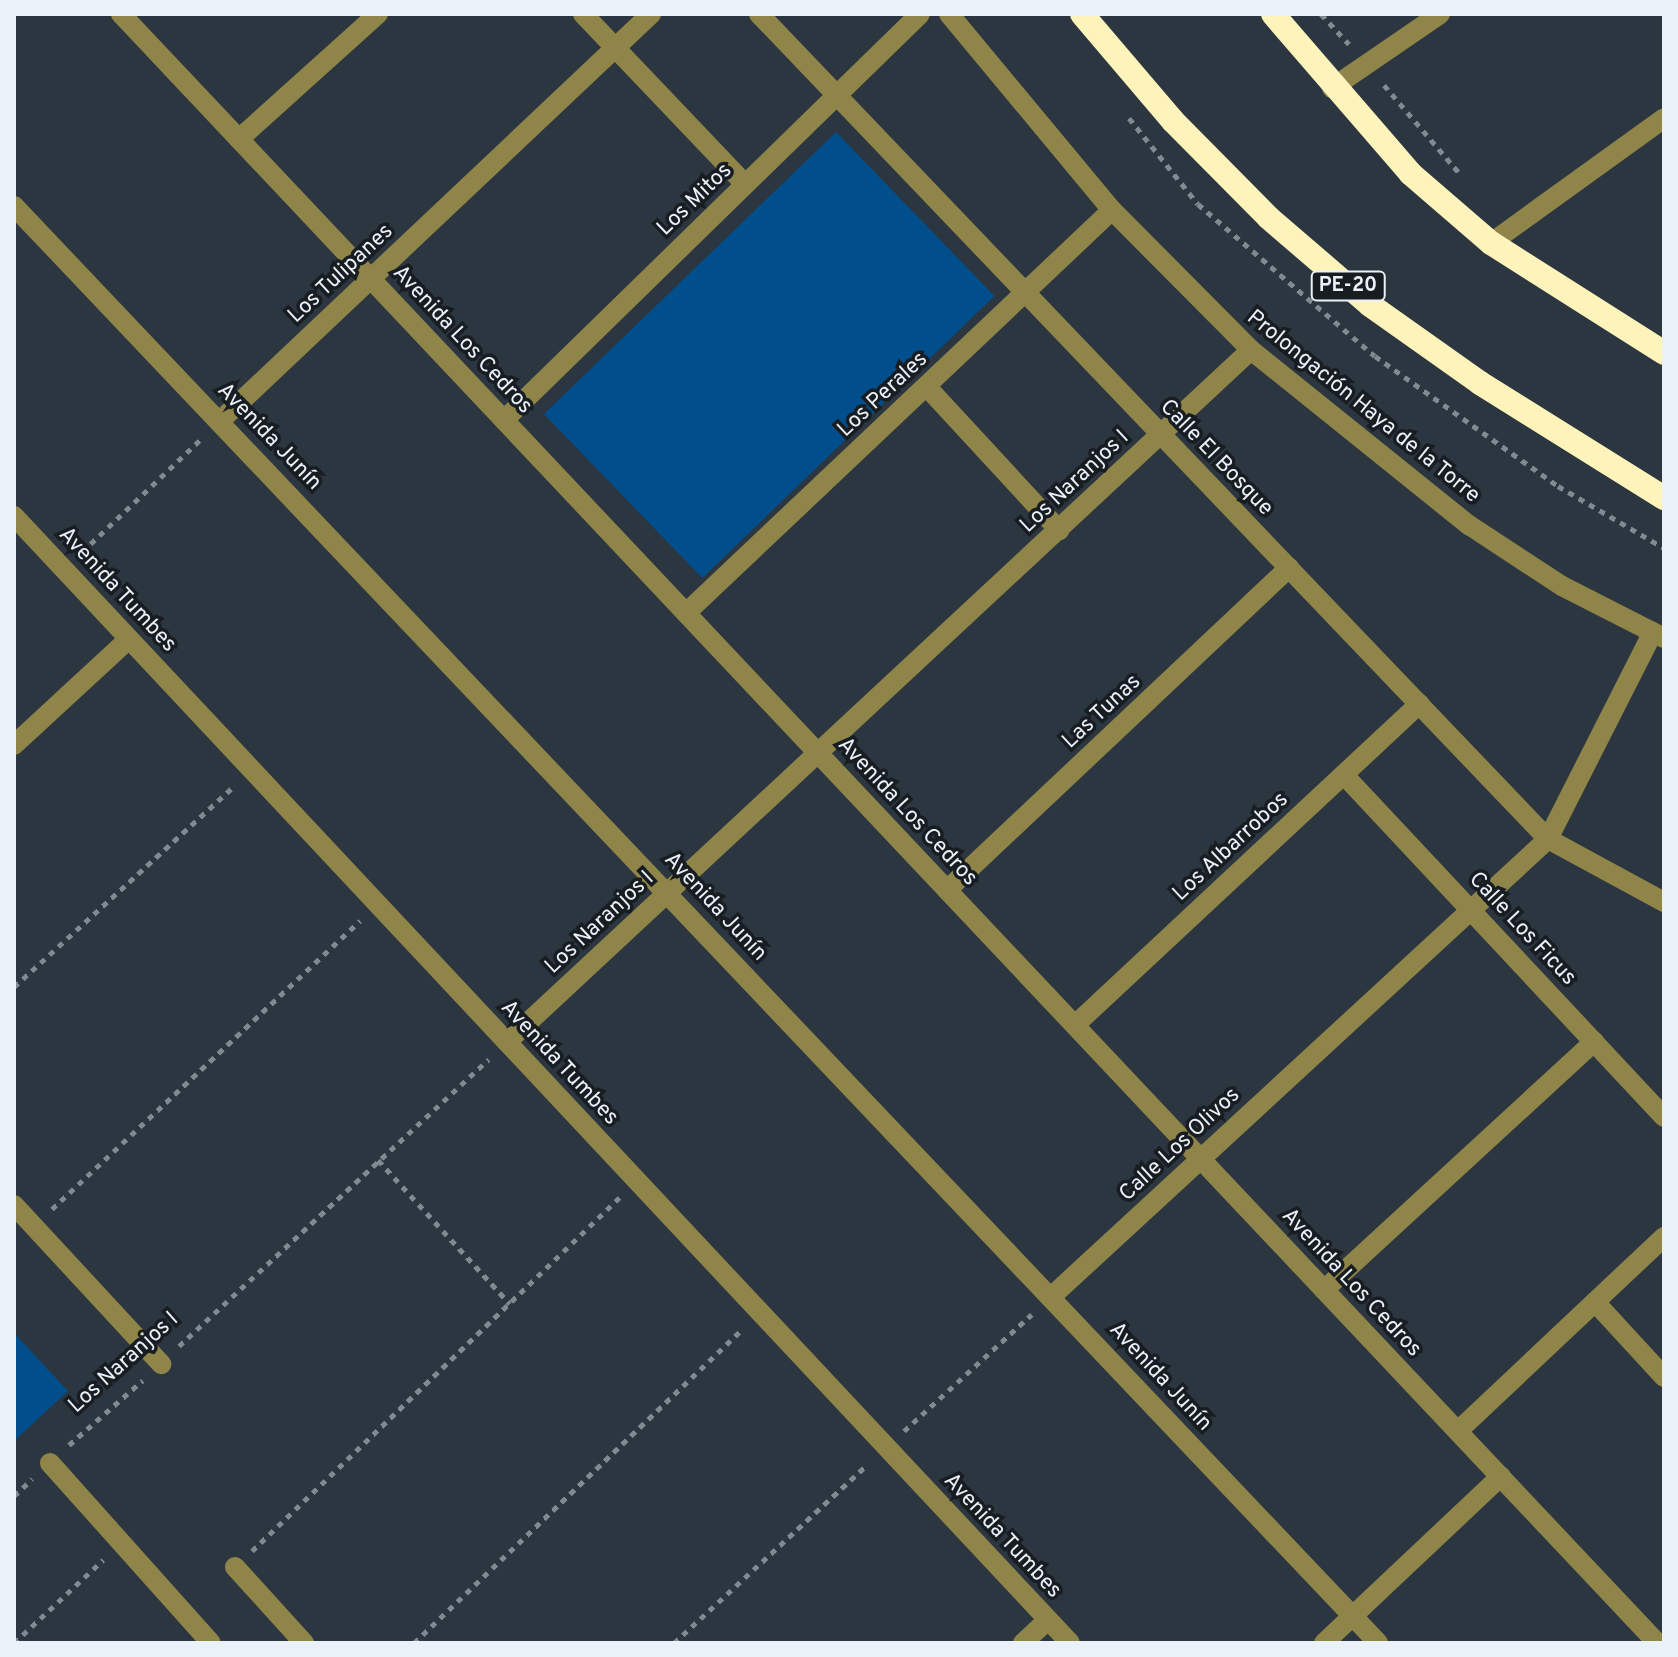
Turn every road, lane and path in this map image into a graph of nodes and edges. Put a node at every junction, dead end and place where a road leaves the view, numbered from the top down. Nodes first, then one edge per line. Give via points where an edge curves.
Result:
1 (121, 14) edge
2 (378, 14) edge
3 (583, 14) edge
4 (651, 14) edge
5 (759, 14) edge
6 (920, 14) edge
7 (949, 14) edge
8 (1082, 14) edge
9 (1273, 14) edge
10 (1321, 14) edge
11 (1440, 14) edge
12 (1349, 44) dead end
13 (615, 48) junction
14 (1384, 84) dead end
15 (1332, 88) junction
16 (837, 95) junction
17 (1664, 118) edge
18 (239, 139) junction
19 (1468, 183) dead end
20 (745, 184) junction
21 (14, 206) edge
22 (1112, 210) junction
23 (1491, 243) junction
24 (371, 279) junction
25 (1026, 294) junction
26 (1251, 350) junction
27 (1664, 353) edge
28 (927, 387) junction
29 (504, 420) junction
30 (220, 421) junction
31 (1162, 435) junction
32 (1664, 498) edge
33 (14, 516) edge
34 (1059, 530) junction
35 (1289, 568) junction
36 (64, 569) junction
37 (686, 613) junction
38 (1658, 635) edge
39 (129, 639) junction
40 (1419, 704) junction
41 (14, 745) edge
42 (817, 752) junction
43 (251, 769) junction
44 (1344, 775) junction
45 (1548, 839) junction
46 (947, 890) junction
47 (668, 892) junction
48 (1664, 902) edge
49 (378, 904) junction
50 (1471, 910) junction
51 (14, 987) edge
52 (1075, 1025) junction
53 (507, 1042) junction
54 (1594, 1042) junction
55 (1664, 1117) edge
56 (1201, 1159) junction
57 (378, 1160) junction
58 (637, 1181) junction
59 (14, 1205) edge
60 (34, 1227) junction
61 (1664, 1237) edge
62 (1324, 1290) junction
63 (1051, 1297) junction
64 (1595, 1302) junction
65 (510, 1304) junction
66 (760, 1313) junction
67 (161, 1364) junction
68 (1664, 1377) edge
69 (1458, 1431) junction
70 (886, 1448) junction
71 (50, 1463) junction
72 (1501, 1476) junction
73 (14, 1496) edge
74 (122, 1543) junction
75 (235, 1567) joint
76 (1353, 1616) junction
77 (1048, 1620) junction
78 (295, 1640) edge
79 (14, 1643) edge
80 (211, 1643) edge
81 (414, 1643) edge
82 (674, 1643) edge
83 (1023, 1643) edge
84 (1070, 1643) edge
85 (1324, 1643) edge
86 (1378, 1643) edge
87 (1657, 1643) edge

1 - 18 street, Avenida Los Cedros
2 - 18 street
3 - 13 street
4 - 13 street, Los Tulipanes
5 - 16 street, Calle El Bosque
6 - 16 street, Los Mitos
7 - 22 street, Prolongación Haya de la Torre
8 - 32 highway, PE-20 via 1173,121 1269,218 1370,305 1480,383
9 - 15 highway
10 - 12 path
11 - 15 street
13 - 20 street
13 - 24 street, Los Tulipanes
14 - 19 path
15 - 23 highway via 1411,174
16 - 20 street, Los Mitos
16 - 25 street, Calle El Bosque
17 - 23 street
18 - 24 street, Avenida Los Cedros
20 - 29 street, Los Mitos
21 - 30 street, Avenida Junín
22 - 25 street, Los Perales
22 - 26 street, Prolongación Haya de la Torre
23 - 27 highway
24 - 29 street, Avenida Los Cedros
24 - 30 street, Los Tulipanes
25 - 28 street, Los Perales
25 - 31 street, Calle El Bosque
26 - 31 street, Los Naranjos I
26 - 38 street, Prolongación Haya de la Torre via 1469,525 1562,586
28 - 34 street
28 - 37 street, Los Perales
29 - 37 street, Avenida Los Cedros
30 - 36 path
30 - 47 street, Avenida Junín
31 - 34 street, Los Naranjos I
31 - 35 street, Calle El Bosque
33 - 36 street, Avenida Tumbes
34 - 42 street, Los Naranjos I
35 - 40 street, Calle El Bosque
35 - 46 street, Las Tunas
36 - 39 street, Avenida Tumbes
37 - 42 street, Avenida Los Cedros
38 - 45 street, Calle Los Olivos
39 - 41 street
39 - 43 street, Avenida Tumbes
40 - 44 street, Los Albarrobos
40 - 45 street, Calle El Bosque
42 - 46 street, Avenida Los Cedros
42 - 47 street, Los Naranjos I
43 - 49 street, Avenida Tumbes
43 - 51 path
44 - 50 street, Calle Los Ficus
44 - 52 street, Los Albarrobos
45 - 48 street, Calle El Bosque
45 - 50 street, Calle Los Olivos
46 - 52 street, Avenida Los Cedros
47 - 53 street, Los Naranjos I
47 - 63 street, Avenida Junín
49 - 53 street, Avenida Tumbes
49 - 60 path
50 - 54 street, Calle Los Ficus
50 - 56 street, Calle Los Olivos
52 - 56 street, Avenida Los Cedros
53 - 57 path, Los Naranjos I
53 - 58 street, Avenida Tumbes
54 - 55 street, Calle Los Ficus
54 - 62 street
56 - 62 street, Avenida Los Cedros
56 - 63 street, Calle Los Olivos
57 - 65 path
57 - 67 path, Los Naranjos I
58 - 65 path
58 - 66 street, Avenida Tumbes
59 - 60 street
60 - 67 street
61 - 64 street
62 - 69 street, Avenida Los Cedros
63 - 70 path
63 - 76 street, Avenida Junín
64 - 68 street
64 - 69 street
65 - 75 path
66 - 70 street, Avenida Tumbes
66 - 81 path
67 - 71 path, Los Naranjos I
69 - 72 street, Avenida Los Cedros
70 - 77 street, Avenida Tumbes
70 - 82 path
71 - 73 path, Los Naranjos I
71 - 74 street
72 - 76 street
72 - 87 street, Avenida Los Cedros
74 - 79 path
74 - 80 street
75 - 78 street
76 - 85 street
76 - 86 street, Avenida Junín
77 - 83 street
77 - 84 street, Avenida Tumbes

